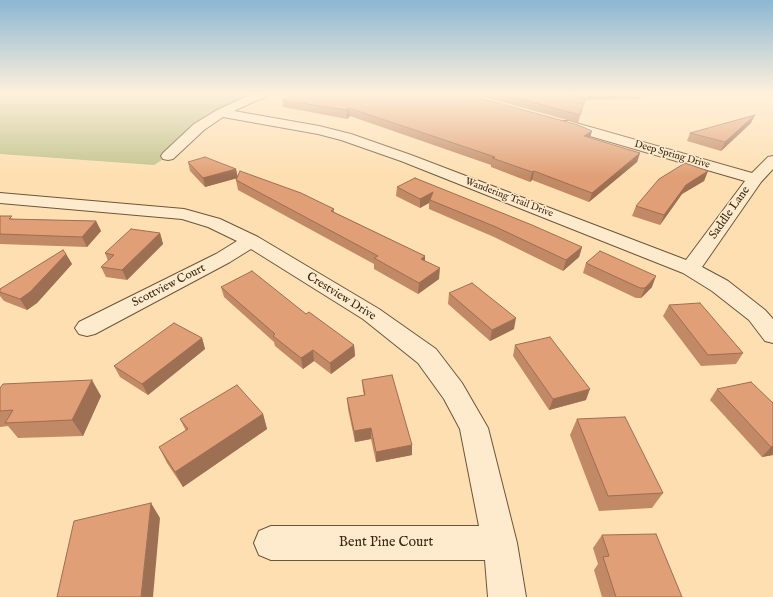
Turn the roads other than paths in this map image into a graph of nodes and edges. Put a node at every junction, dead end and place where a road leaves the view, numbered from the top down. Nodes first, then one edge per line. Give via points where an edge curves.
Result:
1 (209, 121) edge
2 (266, 121) edge
3 (552, 121) edge
4 (168, 156) dead end
5 (773, 160) edge
6 (754, 179) junction
7 (0, 198) edge
8 (251, 241) junction
9 (690, 269) junction
10 (87, 328) dead end
11 (773, 335) edge
12 (271, 543) dead end
13 (500, 543) junction
14 (508, 597) edge

1 - 4 street
2 - 9 street, Wandering Trail Drive via 346,137
3 - 6 street, Deep Spring Drive
5 - 6 street, Saddle Lane
6 - 9 street, Saddle Lane
7 - 8 street, Crestview Drive via 184,214 214,223
8 - 10 street, Scottview Court
8 - 13 street, Crestview Drive via 371,314 427,356 453,390 474,428
9 - 11 street, Wandering Trail Drive via 720,286 757,315
12 - 13 street, Bent Pine Court
13 - 14 street, Crestview Drive

